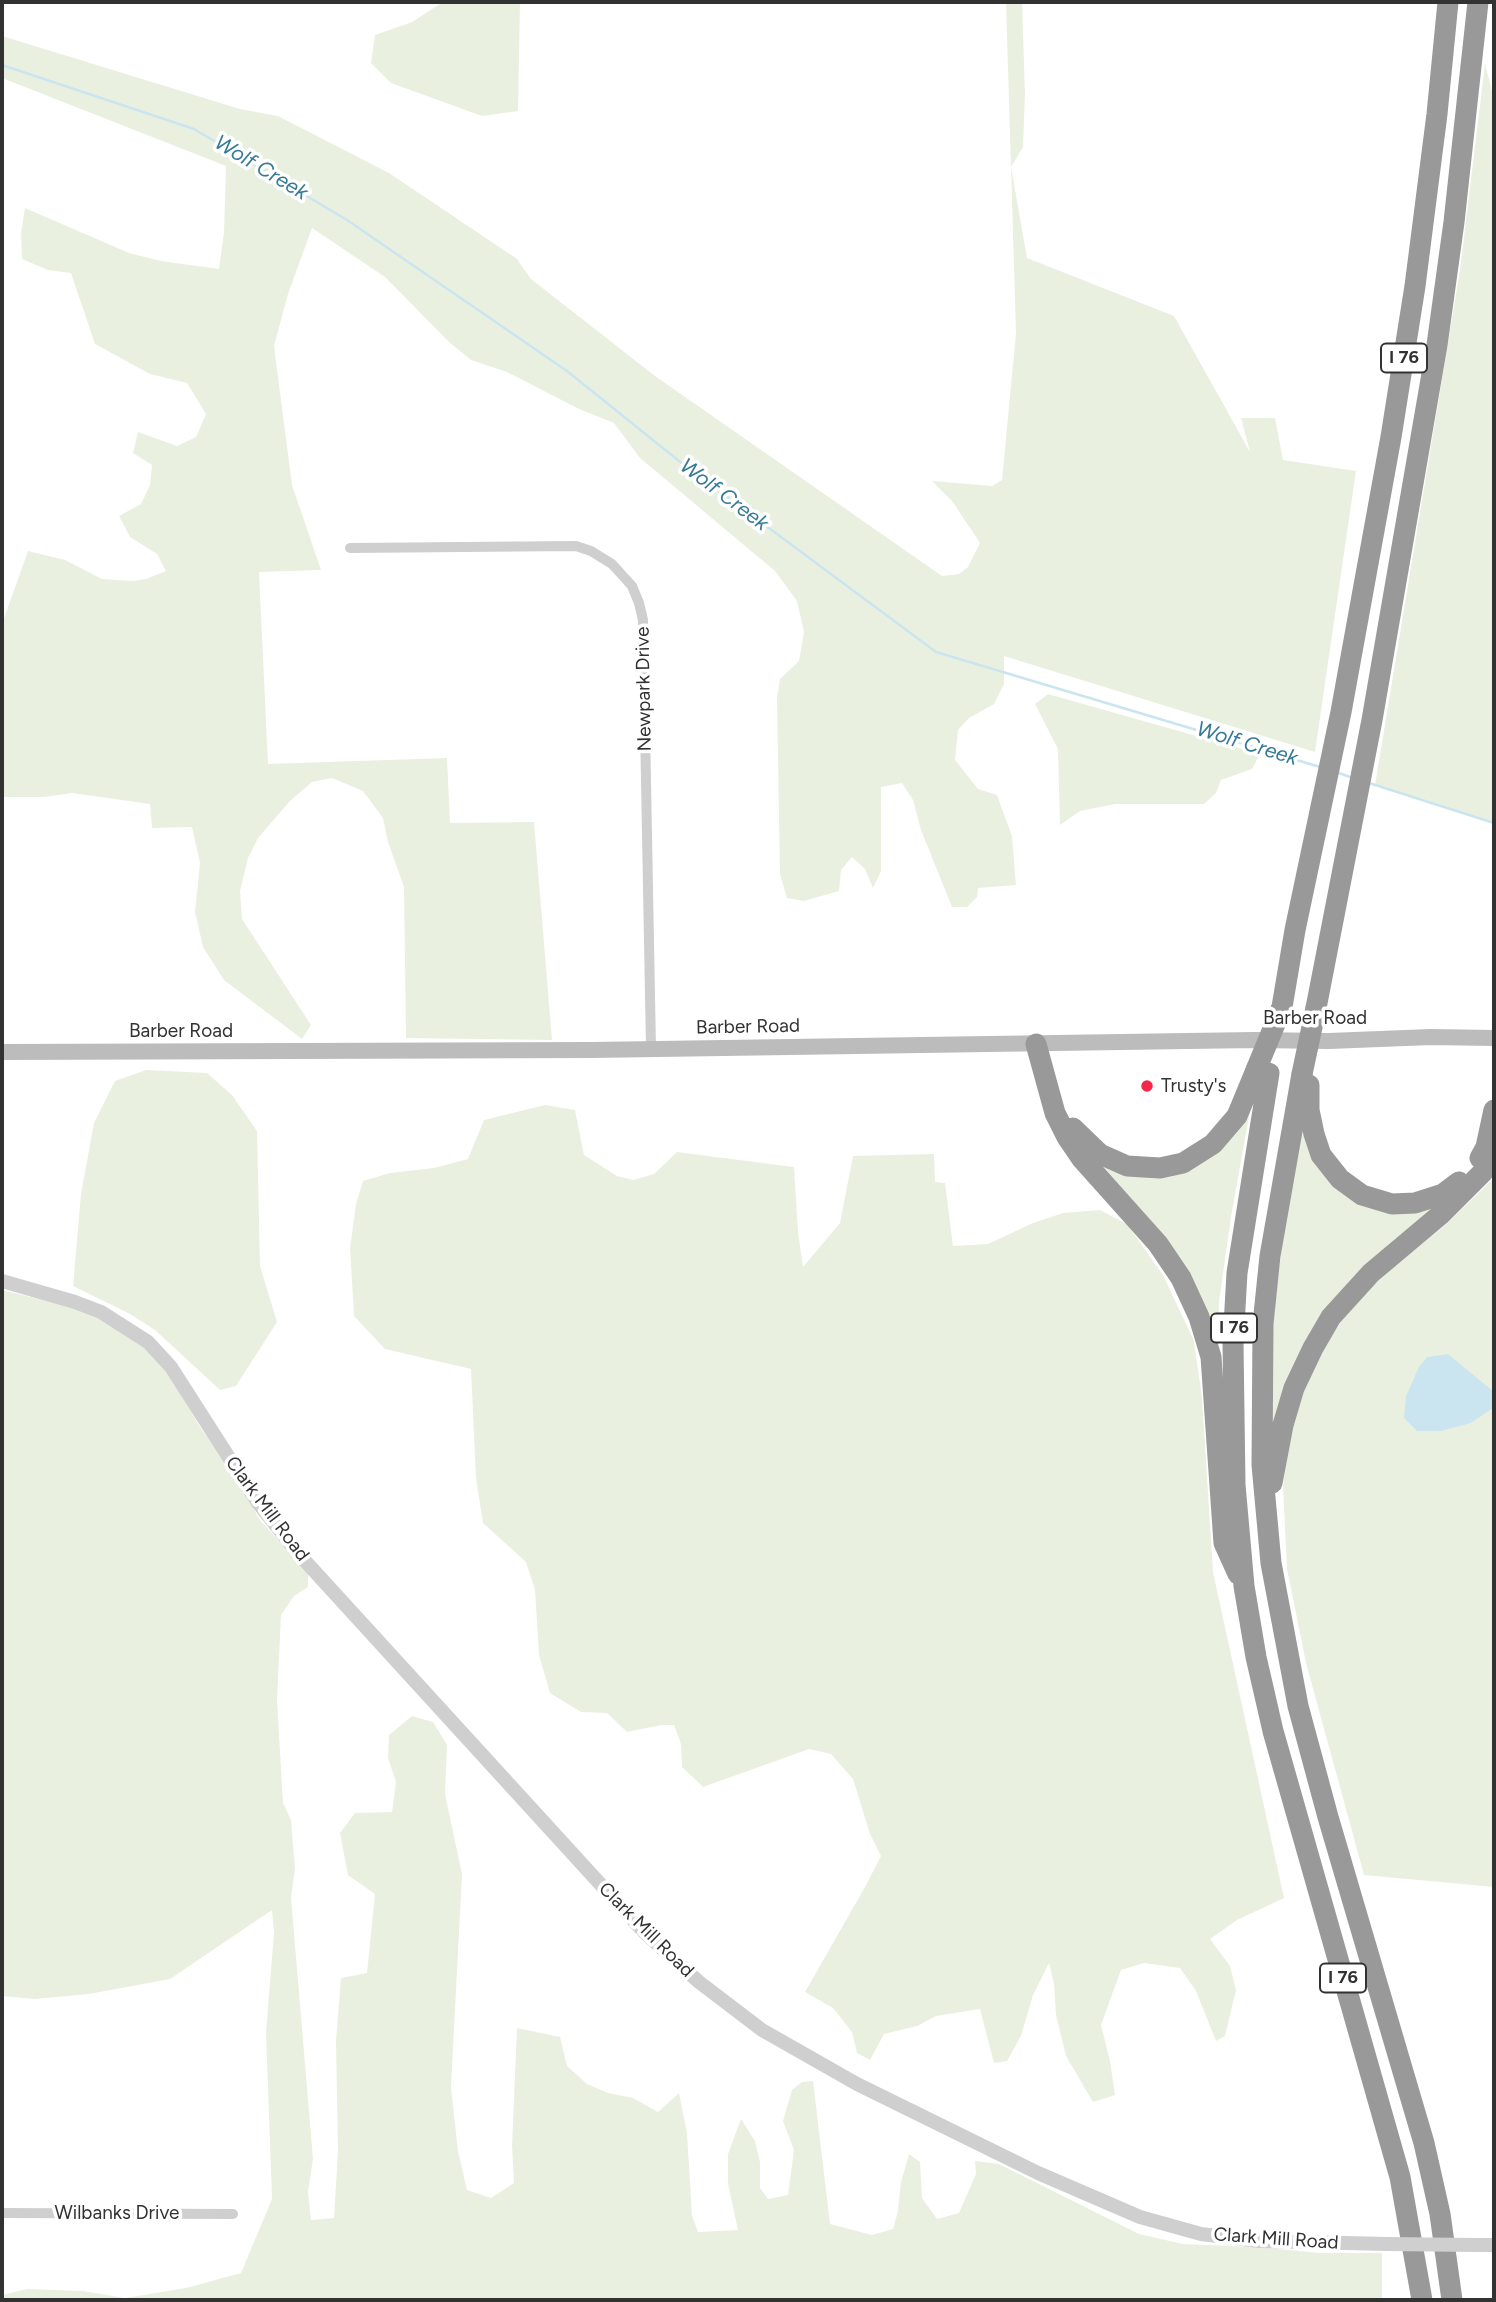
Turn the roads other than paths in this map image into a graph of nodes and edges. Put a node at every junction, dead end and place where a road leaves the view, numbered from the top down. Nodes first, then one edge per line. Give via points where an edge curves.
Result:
1 (1448, 2) edge
2 (1478, 2) edge
3 (350, 548) dead end
4 (1494, 1038) edge
5 (1041, 1044) junction
6 (651, 1049) junction
7 (2, 1052) edge
8 (1263, 1071) junction
9 (1305, 1073) junction
10 (1494, 1110) edge
11 (1494, 1145) edge
12 (2, 1281) edge
13 (1268, 1537) junction
14 (1244, 1586) junction
15 (2, 2213) edge
16 (233, 2214) dead end
17 (1494, 2245) edge
18 (1422, 2300) edge
19 (1452, 2300) edge

1 - 8 highway, I 76, bridge via 1415,286 1391,437 1282,1007
2 - 9 highway, I 76, bridge via 1446,289
3 - 6 street, Newpark Drive via 576,546 612,564 632,586 643,620
4 - 5 main road, Barber Road
5 - 6 main road, Barber Road
5 - 8 highway via 1061,1105 1077,1134 1100,1154 1137,1168 1183,1163 1213,1144 1237,1116
5 - 14 highway via 1055,1113 1067,1137 1158,1244 1199,1317 1211,1357 1224,1543
6 - 7 main road, Barber Road
8 - 14 highway, I 76 via 1237,1273 1233,1343 1235,1485
9 - 10 highway via 1321,1155 1348,1186 1383,1203 1415,1203 1453,1189 1486,1147
9 - 13 highway, I 76 via 1270,1256 1263,1324 1262,1465
11 - 13 highway via 1483,1172 1358,1286 1312,1348 1283,1425
12 - 17 street, Clark Mill Road, bridge via 84,1305 148,1342 171,1367 258,1503 296,1551 645,1933 762,2030 869,2090 1140,2217 1201,2234 1259,2241
13 - 19 highway, I 76 via 1298,1706 1424,2143
14 - 18 highway, I 76 via 1273,1731 1400,2177
15 - 16 street, Wilbanks Drive

